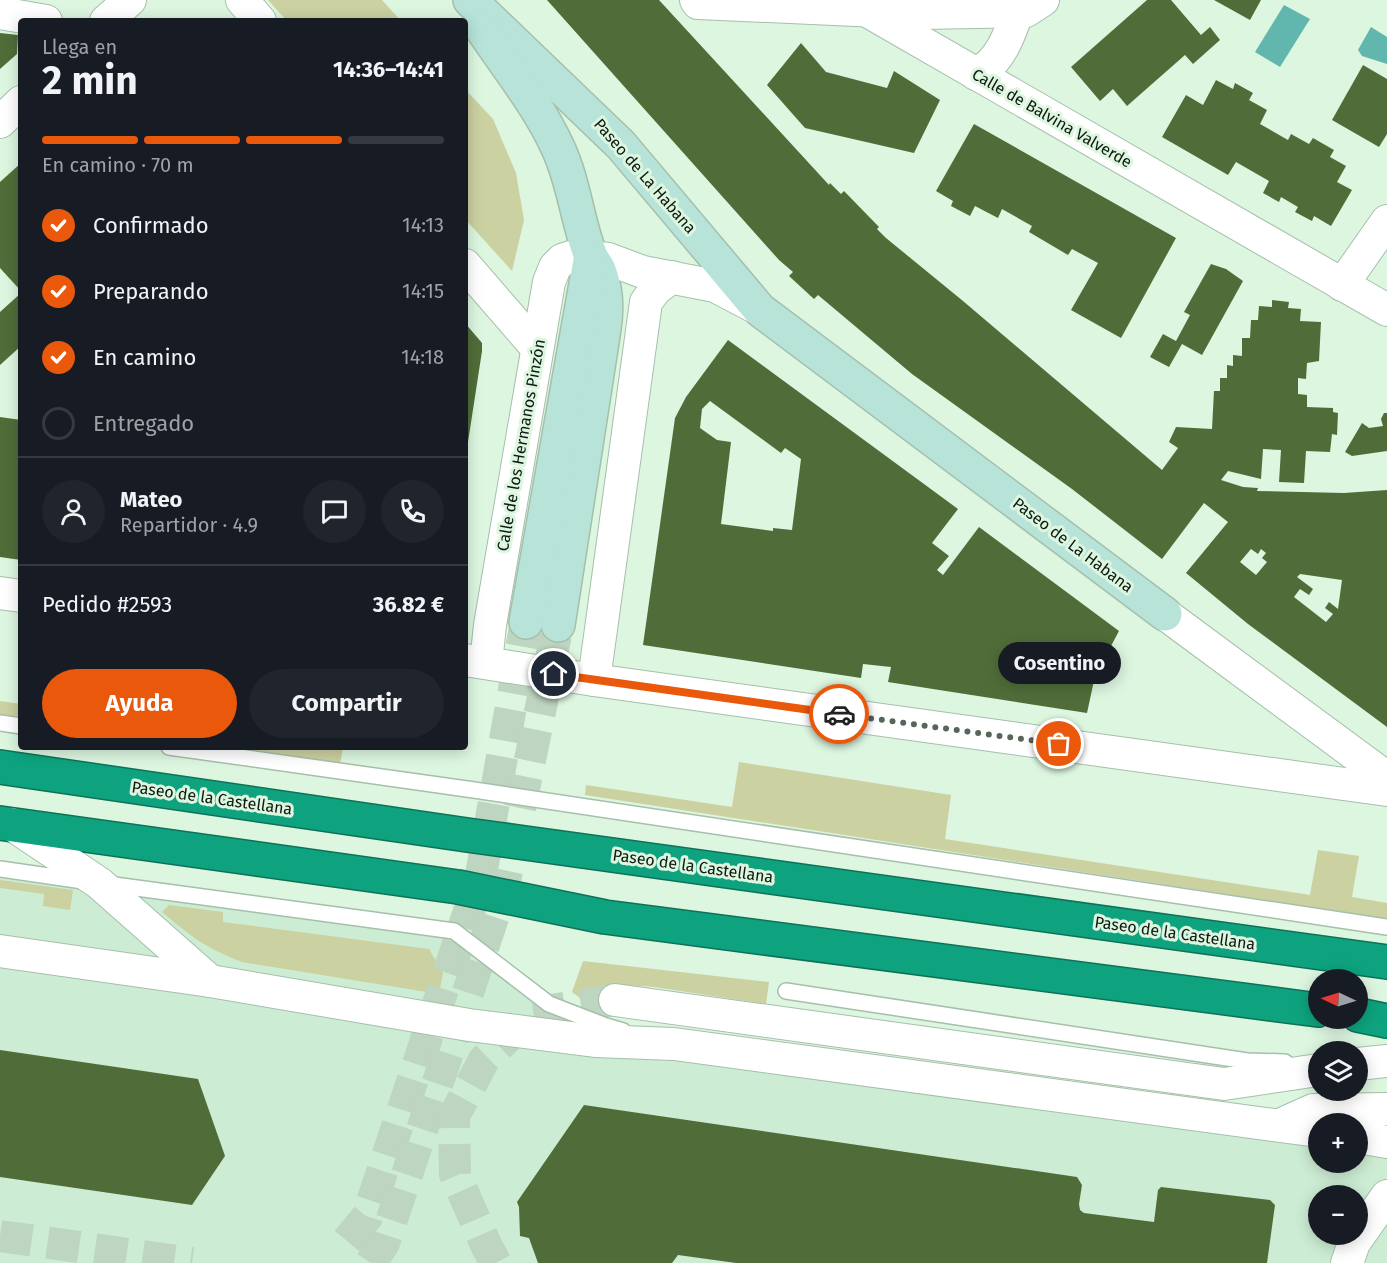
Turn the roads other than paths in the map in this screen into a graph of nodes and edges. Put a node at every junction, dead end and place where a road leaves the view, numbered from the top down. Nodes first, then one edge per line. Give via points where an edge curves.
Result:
1 (130, 0) edge
2 (242, 0) edge
3 (462, 0) edge
4 (470, 0) edge
5 (696, 0) edge
6 (1030, 5) edge
7 (924, 7) edge
8 (869, 12) junction
9 (0, 13) edge
10 (29, 18) edge
11 (109, 18) edge
12 (257, 18) edge
13 (976, 74) junction
14 (18, 105) edge
15 (0, 122) edge
16 (1387, 221) edge
17 (590, 256) junction
18 (468, 268) edge
19 (672, 277) junction
20 (1342, 285) junction
21 (760, 309) junction
22 (1387, 310) edge
23 (537, 348) junction
24 (0, 593) edge
25 (18, 596) edge
26 (1165, 614) joint
27 (542, 623) tunnel mouth
28 (475, 662) edge
29 (594, 680) junction
30 (0, 723) edge
31 (18, 726) edge
32 (190, 750) edge
33 (0, 767) edge
34 (1387, 778) edge
35 (1387, 790) edge
36 (5, 823) edge
37 (0, 869) edge
38 (99, 883) junction
39 (1387, 927) edge
40 (0, 951) edge
41 (1387, 962) edge
42 (210, 981) junction
43 (786, 991) dead end
44 (615, 1000) tunnel mouth
45 (1308, 1009) edge
46 (1368, 1017) edge
47 (1387, 1021) edge
48 (674, 1044) junction
49 (1387, 1061) edge
50 (1308, 1063) edge
51 (1368, 1063) edge
52 (1308, 1071) edge
53 (1387, 1109) edge
54 (1278, 1125) junction
55 (1308, 1130) edge
56 (1368, 1139) edge
57 (1387, 1142) edge
58 (1387, 1196) edge
59 (1347, 1263) edge

1 - 11 street
2 - 12 street
3 - 17 street via 559,149
4 - 21 street, Paseo de La Habana via 621,145
5 - 8 street, Calle de Balvina Valverde
6 - 7 street
6 - 13 street via 994,62
7 - 8 street
8 - 13 street, Calle de Balvina Valverde
9 - 10 street
13 - 20 street, Calle de Balvina Valverde
14 - 15 street
16 - 20 street
17 - 19 street, Paseo de La Habana
17 - 23 street, Calle de los Hermanos Pinzón via 568,257 553,270
17 - 27 street via 602,281 605,320
18 - 23 street
19 - 21 street, Paseo de La Habana via 715,285
19 - 29 street via 646,302
20 - 22 street, Calle de Balvina Valverde
21 - 26 street, Paseo de La Habana
23 - 28 street, Calle de los Hermanos Pinzón via 490,625
24 - 25 street
26 - 34 street, Paseo de La Habana
28 - 29 street
29 - 35 street
30 - 31 lane
32 - 39 lane
33 - 41 highway, Paseo de la Castellana
36 - 38 street
36 - 45 highway via 458,887 605,916
37 - 38 lane
38 - 42 street
38 - 48 lane via 454,931 549,1004 606,1026
40 - 42 street
42 - 48 street via 469,1025 595,1041
43 - 50 lane via 1247,1061
44 - 52 street via 1224,1084
46 - 47 highway
48 - 54 street
49 - 51 street
53 - 54 street via 1312,1110
54 - 55 street
56 - 57 street
58 - 59 street via 1354,1243

